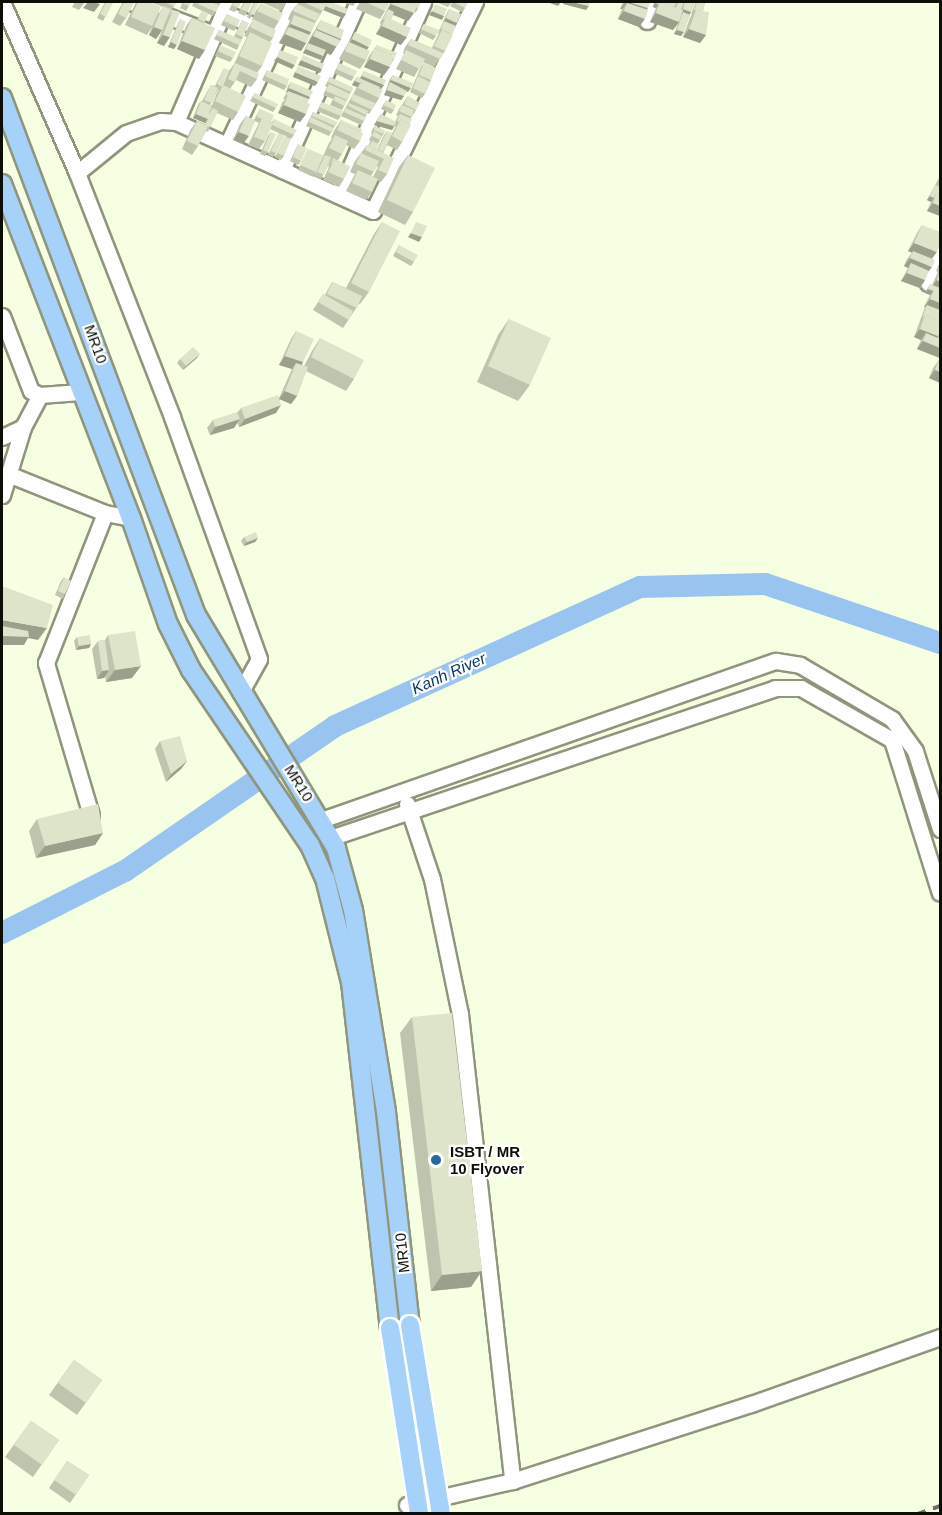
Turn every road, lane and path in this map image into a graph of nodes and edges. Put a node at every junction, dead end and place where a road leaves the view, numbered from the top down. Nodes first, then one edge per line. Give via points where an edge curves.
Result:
1 (2, 2) edge
2 (131, 2) edge
3 (294, 2) edge
4 (358, 2) edge
5 (423, 2) edge
6 (474, 2) edge
7 (653, 2) edge
8 (151, 5) edge
9 (225, 7) edge
10 (647, 21) edge
11 (213, 34) junction
12 (277, 37) junction
13 (2, 98) edge
14 (176, 122) junction
15 (227, 145) junction
16 (282, 170) junction
17 (77, 172) junction
18 (2, 184) edge
19 (338, 195) junction
20 (940, 250) edge
21 (928, 283) edge
22 (2, 316) edge
23 (80, 392) junction
24 (40, 395) junction
25 (22, 427) junction
26 (2, 437) edge
27 (8, 474) junction
28 (2, 495) edge
29 (105, 513) junction
30 (131, 518) junction
31 (241, 692) junction
32 (403, 791) junction
33 (410, 813) junction
34 (91, 814) edge
35 (321, 820) junction
36 (940, 829) edge
37 (330, 837) junction
38 (940, 893) edge
39 (940, 1337) edge
40 (512, 1481) junction
41 (413, 1509) edge
42 (441, 1514) edge

1 - 17 street
2 - 8 street
3 - 12 street
4 - 16 street
5 - 19 street
6 - 19 street via 373,211
7 - 10 street
8 - 11 street
9 - 11 street
9 - 12 street
11 - 14 street
12 - 15 street
13 - 31 main road, MR10 via 196,615
14 - 15 street
14 - 17 street via 161,121 126,133
15 - 16 street
16 - 19 street
17 - 31 street via 172,417 259,659
18 - 23 main road, MR10
20 - 21 street
22 - 24 street via 28,388
23 - 24 street
23 - 30 main road, MR10
24 - 25 street
25 - 26 street
25 - 27 street
27 - 28 street
27 - 29 street
29 - 30 street
29 - 34 street via 46,663
30 - 41 main road, MR10, bridge via 168,624 191,670 292,817 325,878 351,982
31 - 35 main road, MR10
32 - 33 street
32 - 35 street
32 - 36 street via 776,661 800,665 892,719 915,751
33 - 37 street
33 - 38 street via 775,688 801,688 892,740
33 - 40 street via 432,879 460,1014
35 - 37 main road, MR10
37 - 42 main road, MR10, bridge via 353,910 386,1112 410,1324
39 - 40 street via 751,1404
40 - 41 street

